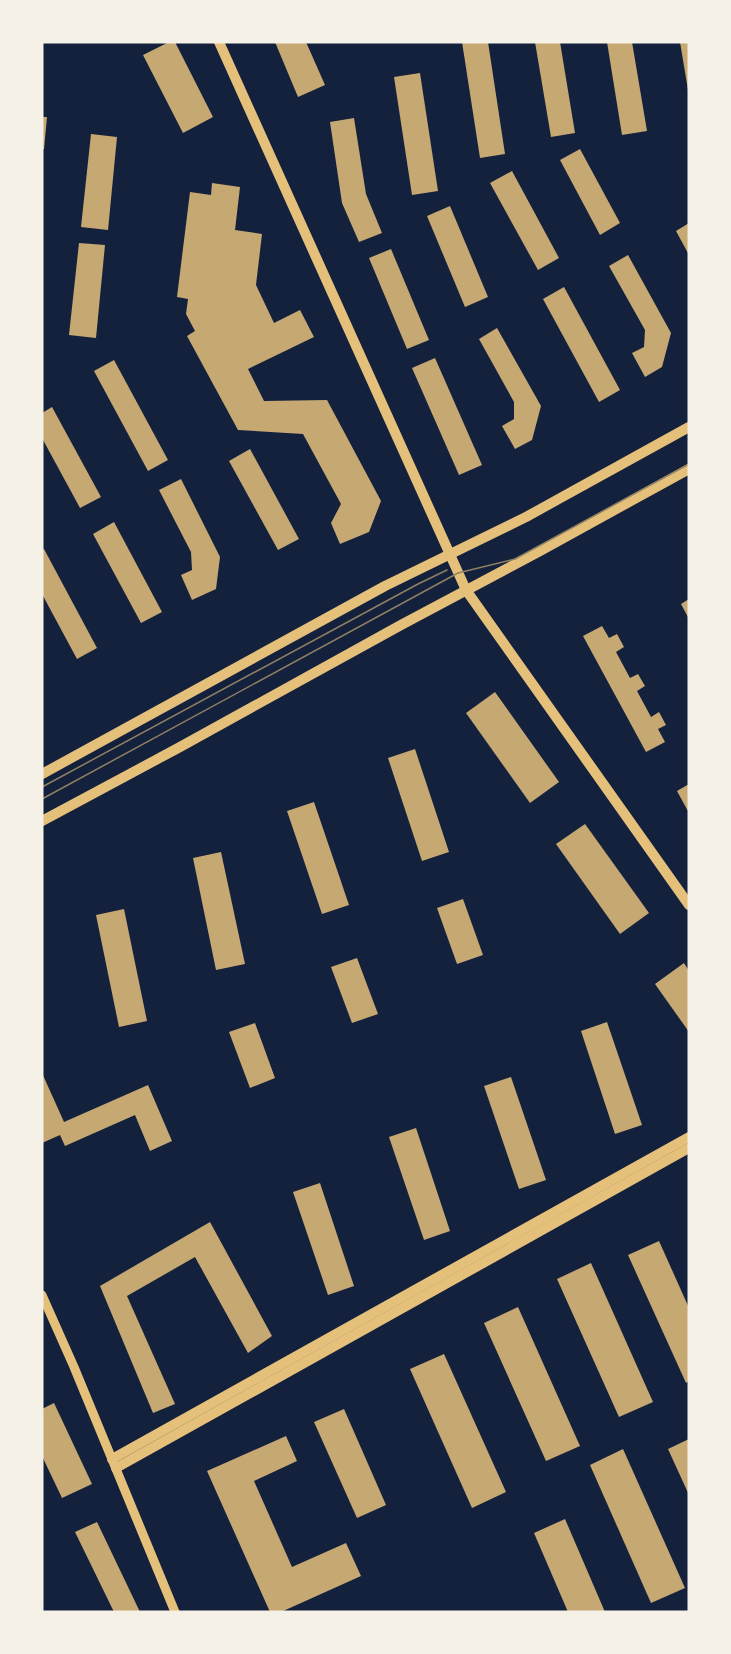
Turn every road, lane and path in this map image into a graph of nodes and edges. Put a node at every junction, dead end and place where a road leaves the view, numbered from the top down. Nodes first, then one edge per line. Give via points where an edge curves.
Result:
1 (219, 42) edge
2 (689, 427) edge
3 (689, 469) edge
4 (449, 554) junction
5 (466, 590) junction
6 (42, 774) edge
7 (42, 821) edge
8 (689, 905) edge
9 (689, 1137) edge
10 (689, 1148) edge
11 (42, 1295) edge
12 (114, 1464) junction
13 (175, 1612) edge

1 - 4 main road
2 - 4 main road via 526,517
3 - 5 main road
4 - 5 main road
4 - 6 main road via 385,585
5 - 7 main road
5 - 8 main road
9 - 12 main road
10 - 12 main road
11 - 12 street
12 - 13 street

